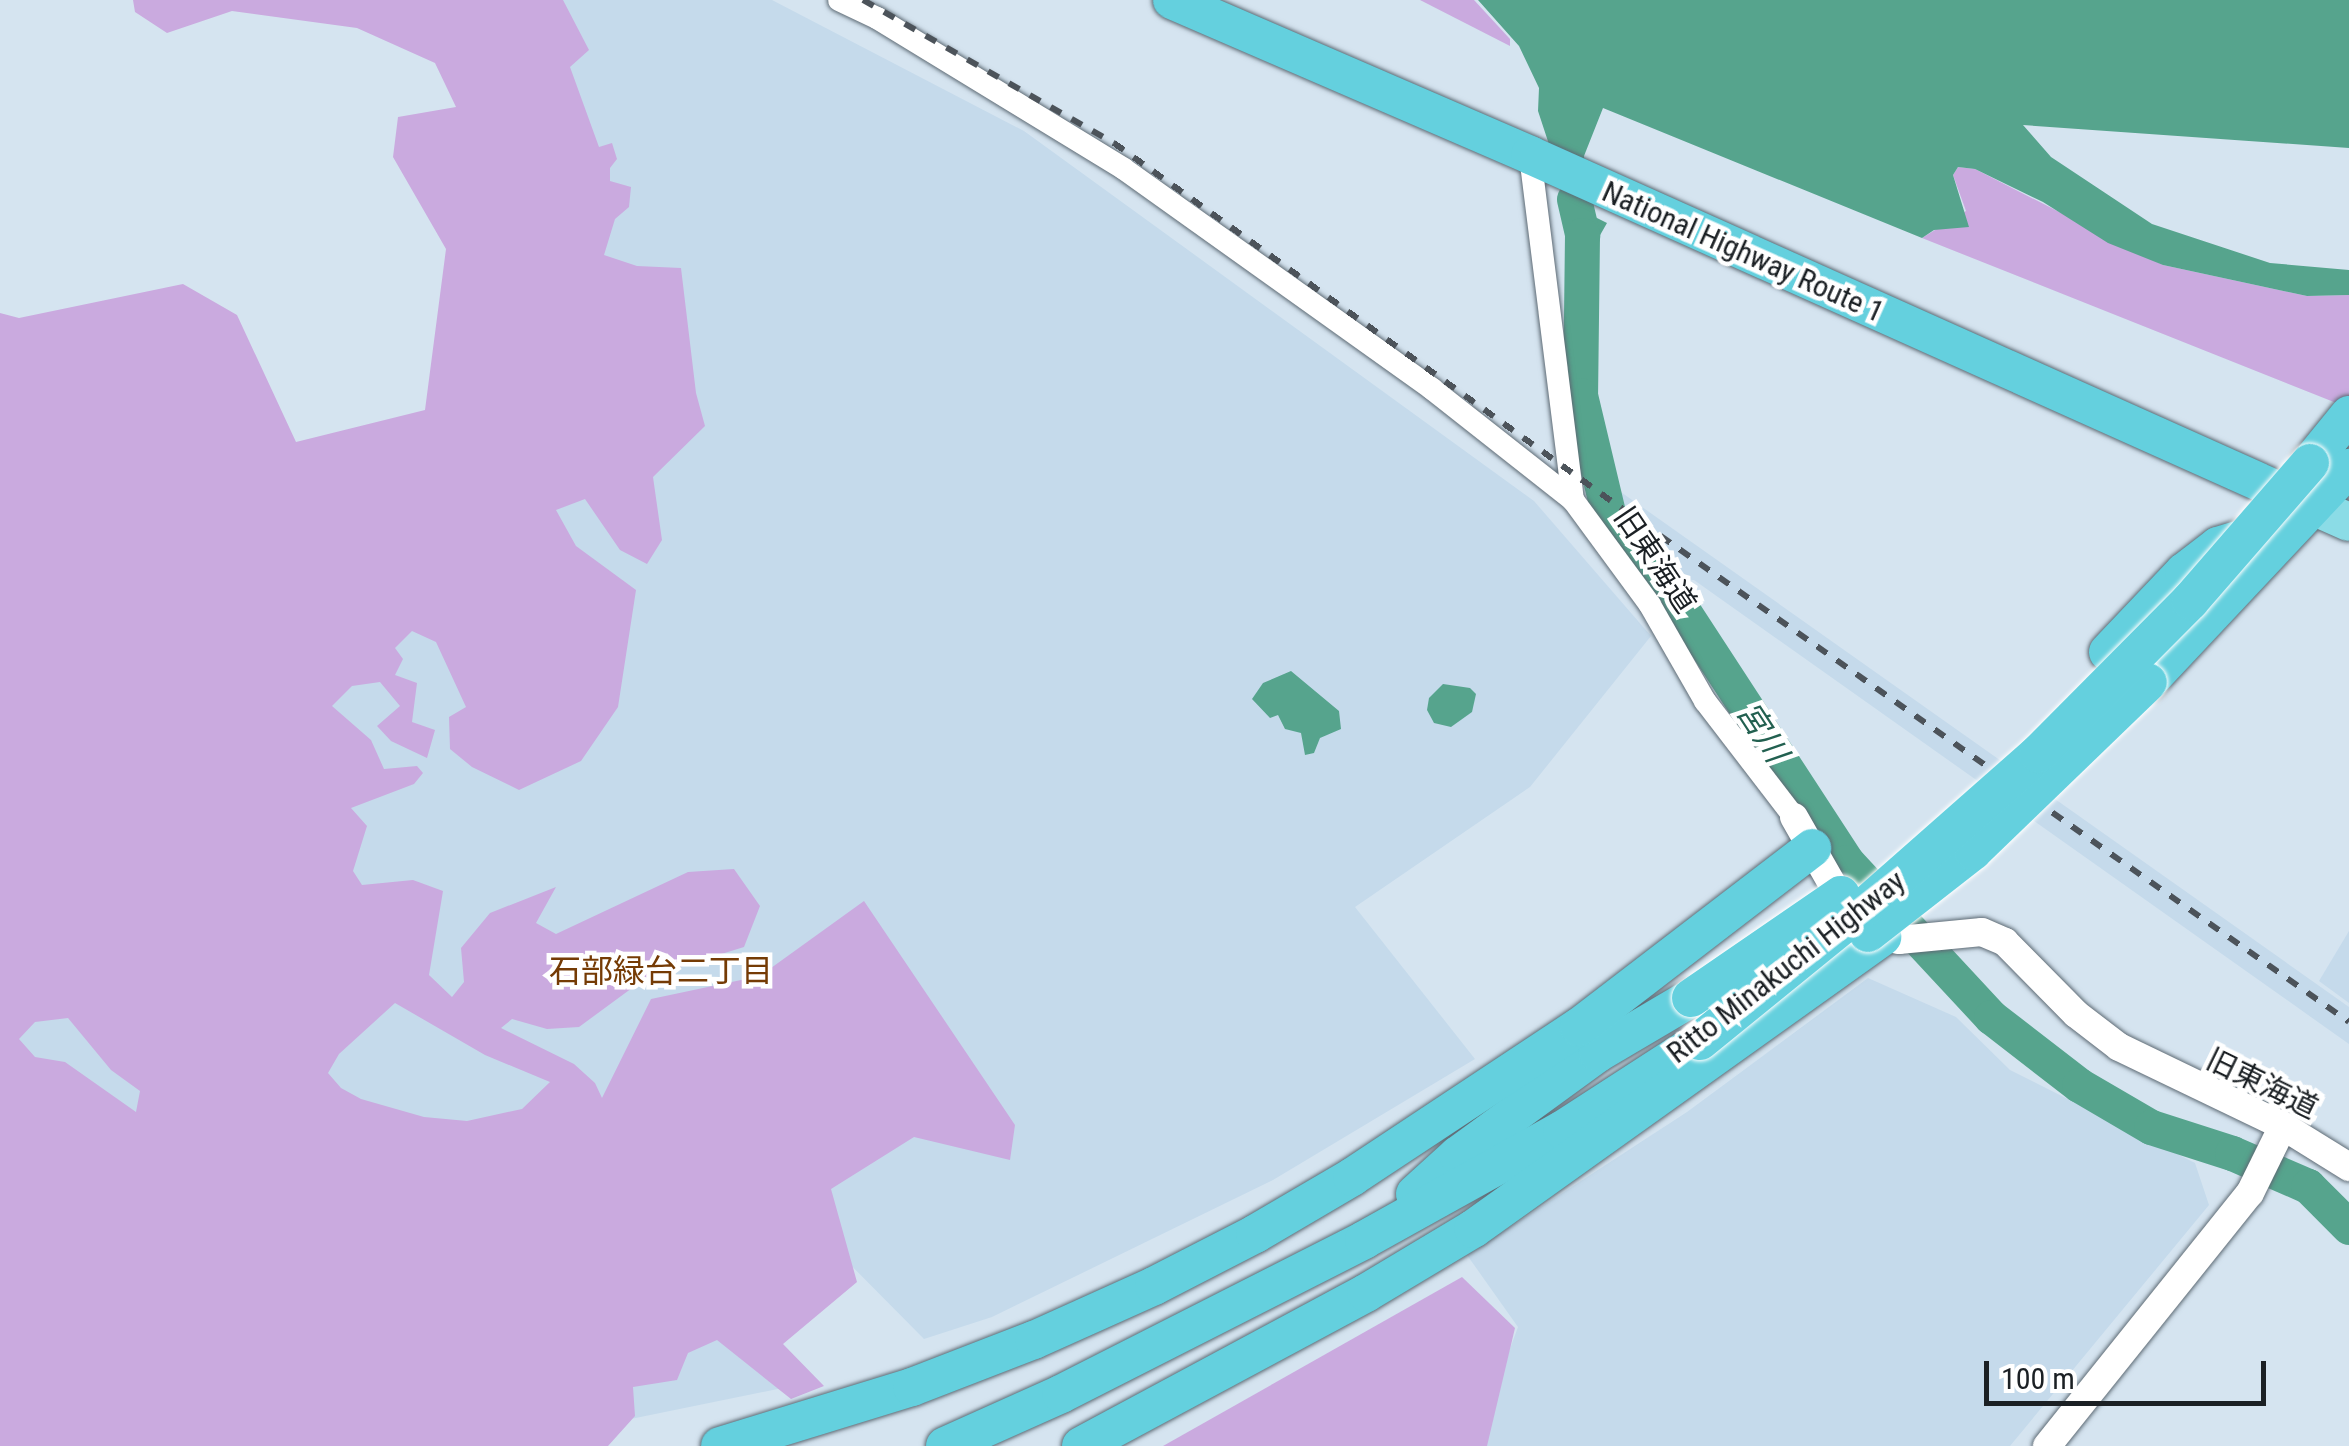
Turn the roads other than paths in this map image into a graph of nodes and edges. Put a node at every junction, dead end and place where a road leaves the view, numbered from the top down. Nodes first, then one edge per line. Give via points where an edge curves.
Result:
1 (839, 0) edge
2 (1172, 0) edge
3 (1538, 159) junction
4 (2349, 415) edge
5 (2348, 469) edge
6 (1573, 500) junction
7 (2313, 506) junction
8 (2349, 522) edge
9 (1803, 833) junction
10 (1893, 939) junction
11 (1700, 1041) junction
12 (2280, 1135) junction
13 (2349, 1167) edge
14 (1364, 1240) junction
15 (960, 1442) edge
16 (720, 1446) edge
17 (934, 1446) edge
18 (1081, 1446) edge
19 (2047, 1446) edge

1 - 6 street, 旧東海道 via 1124,170 1432,390
2 - 3 highway, National Highway Route 1
3 - 6 street
3 - 7 highway, National Highway Route 1
4 - 11 highway, Ritto Minakuchi Highway, bridge via 2190,600 2038,754
5 - 7 highway
6 - 9 street, 旧東海道 via 1650,605 1704,701
7 - 8 main road
7 - 11 highway, bridge via 2075,757 1920,896
7 - 14 highway, bridge via 2268,531 2218,546 2184,572 1889,856 1807,922 1598,1053 1458,1155
9 - 10 street, 旧東海道 via 1855,924
9 - 16 highway via 1579,1028 1255,1234 1017,1346 912,1387
10 - 12 street, 旧東海道 via 1982,932 2005,942 2118,1047
10 - 18 highway via 1473,1228
11 - 14 highway, Ritto Minakuchi Highway via 1562,1130
12 - 13 street, 旧東海道
12 - 19 street via 2250,1193
14 - 15 highway, Ritto Minakuchi Highway
15 - 17 highway, Ritto Minakuchi Highway

